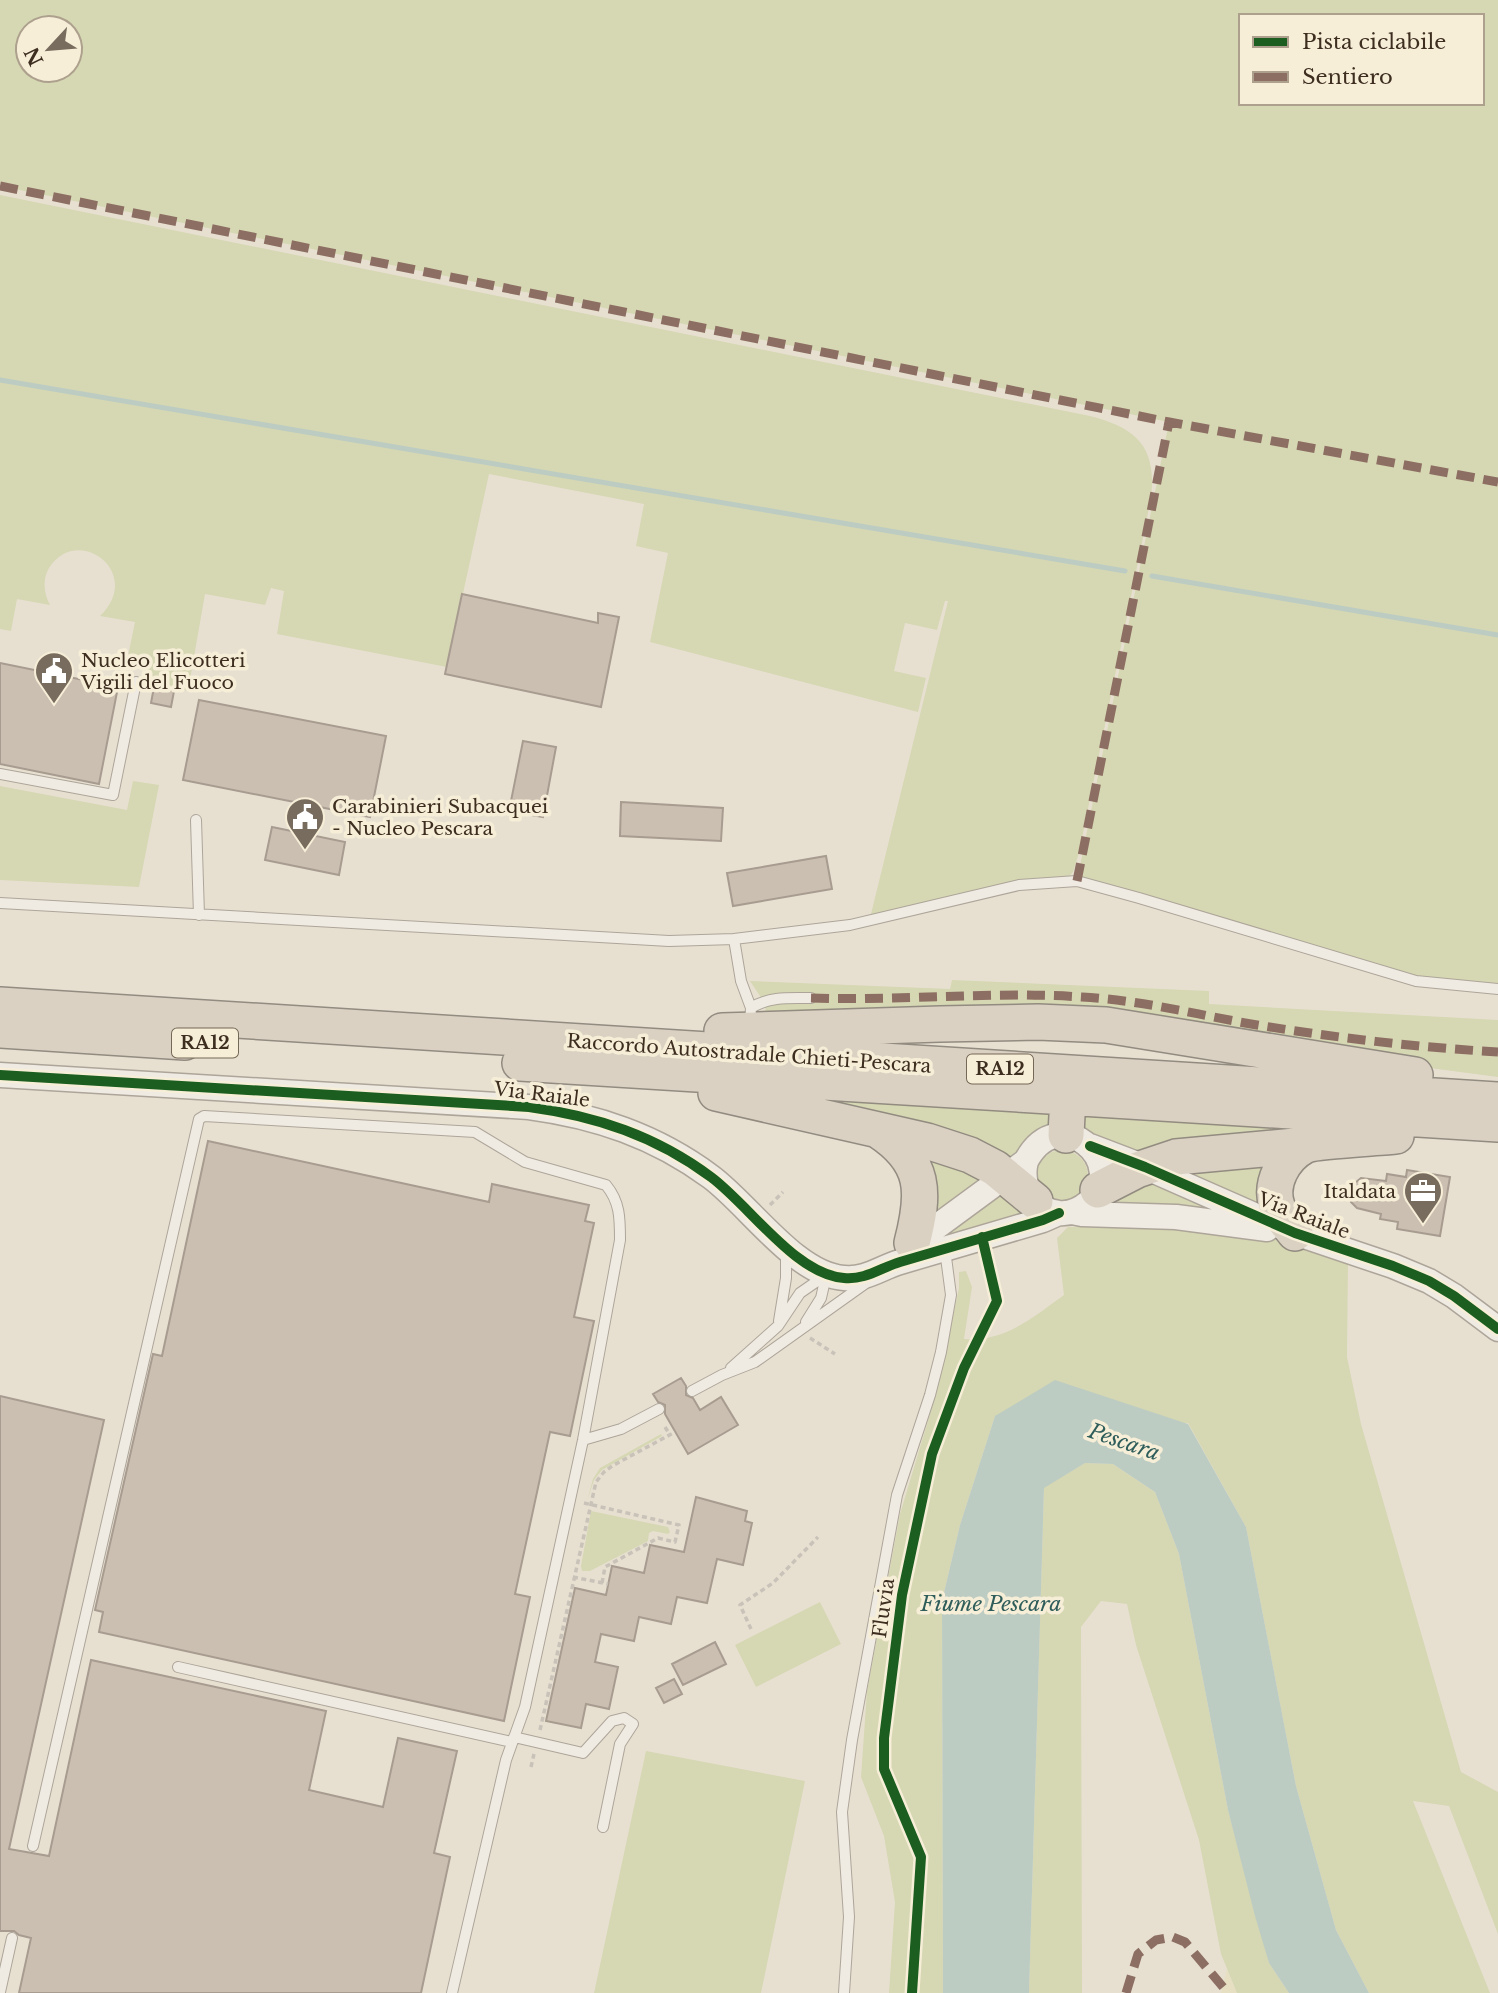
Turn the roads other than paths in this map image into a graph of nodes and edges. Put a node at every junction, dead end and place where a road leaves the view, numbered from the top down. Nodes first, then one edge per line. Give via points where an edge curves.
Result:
1 (136, 682) dead end
2 (0, 774) edge
3 (196, 820) dead end
4 (0, 903) edge
5 (199, 915) junction
6 (734, 939) junction
7 (1498, 989) edge
8 (811, 998) dead end
9 (0, 1006) edge
10 (750, 1019) junction
11 (0, 1030) edge
12 (502, 1038) junction
13 (676, 1073) junction
14 (0, 1075) edge
15 (1498, 1085) edge
16 (1498, 1100) edge
17 (1436, 1121) junction
18 (1498, 1124) edge
19 (880, 1131) junction
20 (1074, 1132) junction
21 (1306, 1145) junction
22 (1145, 1167) junction
23 (1015, 1169) junction
24 (1066, 1204) junction
25 (1295, 1233) junction
26 (786, 1249) junction
27 (917, 1252) junction
28 (827, 1275) junction
29 (778, 1326) junction
30 (802, 1327) junction
31 (1498, 1329) edge
32 (722, 1375) junction
33 (692, 1391) dead end
34 (659, 1409) dead end
35 (583, 1440) junction
36 (178, 1667) dead end
37 (513, 1740) junction
38 (603, 1827) dead end
39 (33, 1846) dead end
40 (12, 1938) dead end
41 (0, 1992) edge
42 (452, 1993) edge
43 (844, 1993) edge

1 - 2 lane via 113,795
3 - 5 lane
4 - 5 lane
5 - 6 lane via 669,941
6 - 7 lane via 850,925 1019,885 1077,881 1416,981
6 - 10 lane
8 - 10 lane via 761,1002
9 - 12 highway, Raccordo Autostradale Chieti-Pescara / RA12
10 - 12 highway via 682,1033 542,1027
10 - 15 highway via 964,1024 1069,1039 1106,1025
11 - 13 highway, Raccordo Autostradale Chieti-Pescara / RA12
12 - 16 highway, Raccordo Autostradale Chieti-Pescara / RA12
13 - 17 highway, Raccordo Autostradale Chieti-Pescara / RA12
13 - 19 highway via 700,1090
14 - 26 street, Via Raiale via 529,1107 589,1117 648,1138 684,1158 739,1201
17 - 18 highway, Raccordo Autostradale Chieti-Pescara / RA12
17 - 21 highway via 1406,1135
19 - 23 highway
19 - 27 highway via 904,1150 918,1177
20 - 22 street, Via Raiale
20 - 23 street, Via Raiale via 1041,1141
20 - 24 street via 1097,1156 1101,1179
21 - 22 highway via 1176,1157
21 - 25 highway via 1279,1171 1275,1193 1281,1215
22 - 24 highway
22 - 25 street, Via Raiale
23 - 24 highway
23 - 27 street, Via Raiale
24 - 25 street, Via Raiale via 1082,1214 1176,1217
24 - 27 street, Via Raiale
25 - 31 street, Via Raiale via 1429,1281
26 - 28 street, Via Raiale
26 - 29 lane
27 - 28 street, Via Raiale via 862,1278
27 - 30 lane
27 - 43 lane via 951,1295 930,1395 897,1495 843,1799 849,1917
28 - 29 lane via 800,1293
28 - 30 lane via 821,1298
29 - 32 lane
30 - 32 lane via 755,1362
32 - 33 lane
34 - 35 lane via 621,1429
35 - 37 lane via 525,1707
35 - 39 lane via 620,1240 620,1209 606,1185 525,1162 475,1132 198,1119
36 - 37 lane
37 - 38 lane via 583,1753 612,1721 624,1718 633,1724 620,1744
37 - 42 lane
40 - 41 lane

